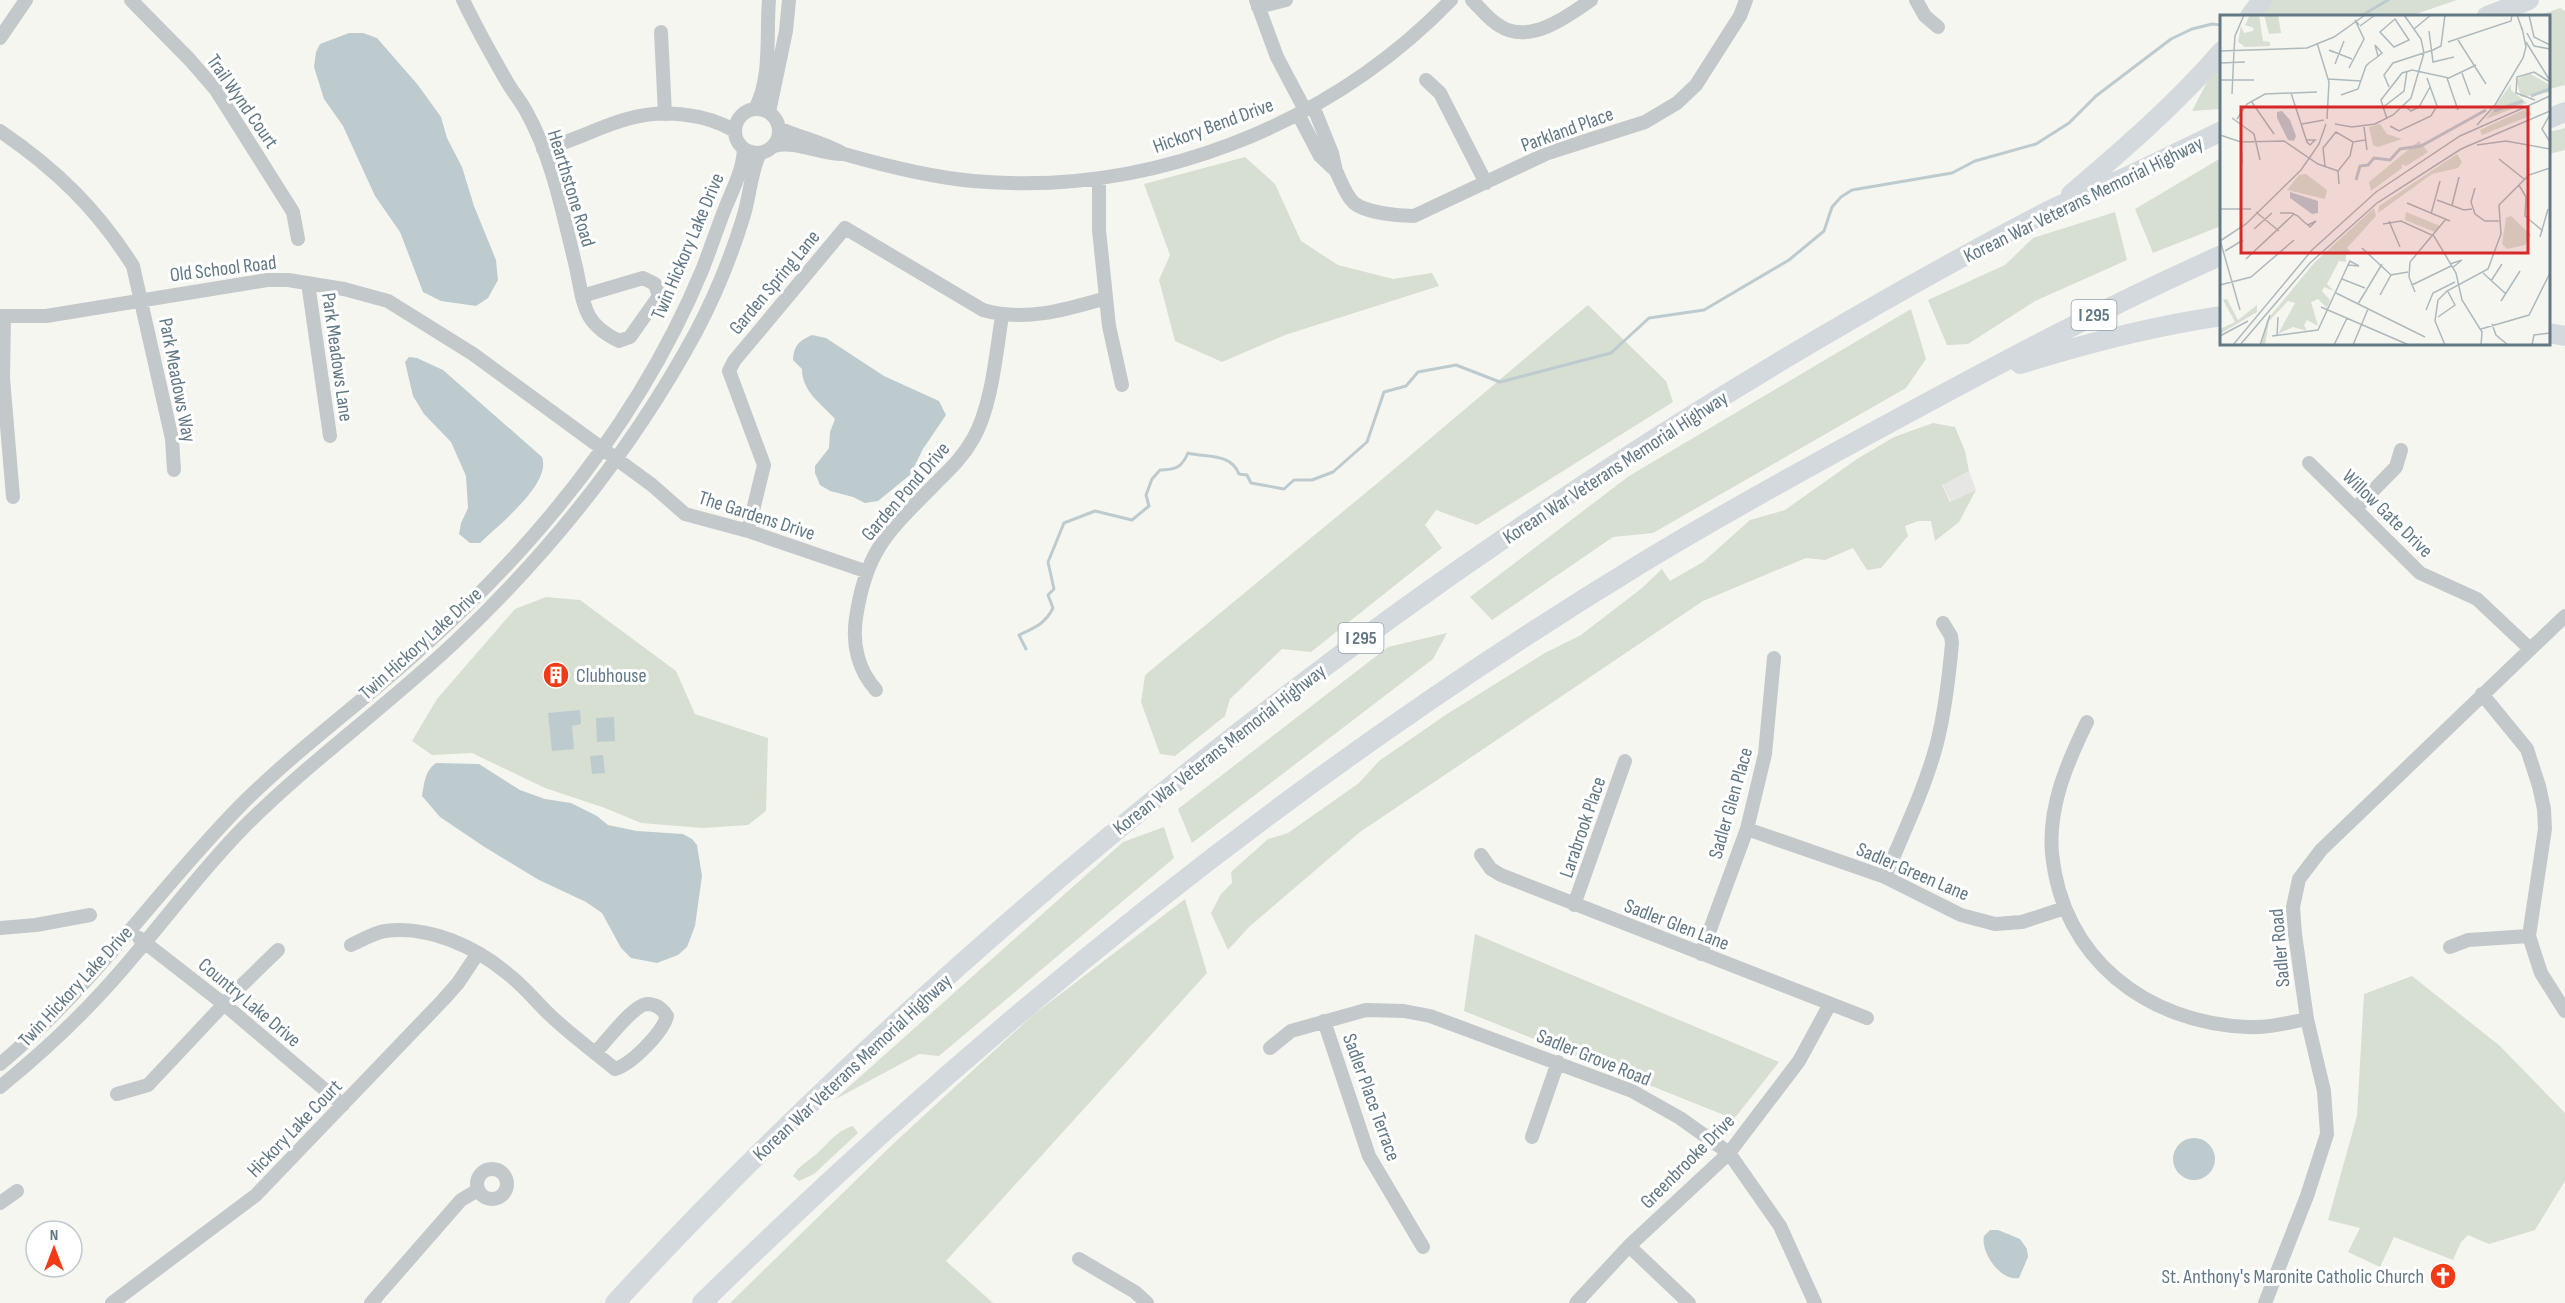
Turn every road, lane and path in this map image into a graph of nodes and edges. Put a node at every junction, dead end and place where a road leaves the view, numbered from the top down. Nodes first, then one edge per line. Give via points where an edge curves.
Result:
1 (26, 0) edge
2 (131, 0) edge
3 (463, 0) edge
4 (769, 0) edge
5 (789, 0) edge
6 (1286, 0) edge
7 (1451, 0) edge
8 (1472, 0) edge
9 (1591, 0) edge
10 (1746, 0) edge
11 (1916, 0) edge
12 (2262, 0) edge
13 (2529, 0) edge
14 (1257, 3) edge
15 (2251, 15) edge
16 (2490, 15) edge
17 (1938, 27) dead end
18 (661, 32) dead end
19 (0, 38) edge
20 (2220, 53) edge
21 (1426, 80) dead end
22 (1305, 110) junction
23 (762, 111) junction
24 (2565, 112) edge
25 (665, 114) junction
26 (2550, 118) edge
27 (737, 126) junction
28 (779, 128) junction
29 (0, 131) edge
30 (2220, 132) edge
31 (774, 146) junction
32 (543, 149) junction
33 (744, 149) junction
34 (760, 153) junction
35 (844, 154) junction
36 (1099, 178) junction
37 (1486, 183) junction
38 (2055, 207) junction
39 (298, 239) dead end
40 (2220, 256) edge
41 (309, 284) junction
42 (582, 296) junction
43 (142, 298) junction
44 (1106, 298) junction
45 (2, 316) edge
46 (1002, 316) junction
47 (2220, 316) edge
48 (2550, 333) edge
49 (2565, 336) edge
50 (1969, 380) junction
51 (1122, 385) dead end
52 (330, 436) dead end
53 (602, 449) junction
54 (2402, 450) dead end
55 (617, 459) junction
56 (2309, 463) dead end
57 (174, 470) dead end
58 (13, 497) dead end
59 (2355, 509) junction
60 (748, 531) junction
61 (866, 571) junction
62 (2565, 616) edge
63 (1943, 623) dead end
64 (2529, 648) junction
65 (1774, 658) dead end
66 (876, 690) dead end
67 (2482, 694) junction
68 (2087, 722) dead end
69 (1625, 761) dead end
70 (1747, 829) junction
71 (1481, 855) dead end
72 (1885, 877) junction
73 (1575, 905) junction
74 (2065, 908) junction
75 (90, 915) dead end
76 (0, 928) edge
77 (130, 931) junction
78 (2529, 936) junction
79 (145, 942) junction
80 (351, 945) dead end
81 (2450, 947) dead end
82 (278, 950) dead end
83 (478, 953) junction
84 (1701, 954) junction
85 (1830, 1004) junction
86 (225, 1005) junction
87 (2565, 1011) edge
88 (1867, 1018) dead end
89 (2307, 1019) junction
90 (1324, 1021) junction
91 (1270, 1048) dead end
92 (596, 1053) junction
93 (1558, 1062) junction
94 (0, 1064) edge
95 (0, 1087) edge
96 (117, 1094) dead end
97 (343, 1105) junction
98 (1532, 1137) dead end
99 (1728, 1153) junction
100 (478, 1190) dead end
101 (17, 1191) dead end
102 (0, 1203) edge
103 (782, 1228) junction
104 (1629, 1246) junction
105 (1423, 1247) dead end
106 (1079, 1258) dead end
107 (112, 1303) edge
108 (371, 1303) edge
109 (615, 1303) edge
110 (702, 1303) edge
111 (715, 1303) edge
112 (1147, 1303) edge
113 (1576, 1303) edge
114 (1689, 1303) edge
115 (1815, 1303) edge
116 (2265, 1303) edge

1 - 19 street
2 - 39 street, Trail Wynd Court via 216,90 293,212
3 - 32 street, Hearthstone Road
4 - 23 street
5 - 23 street via 786,31
6 - 14 street
7 - 22 street, Hickory Bend Drive via 1394,52
8 - 9 street via 1498,25 1519,32 1561,20
10 - 37 street, Parkland Place via 1696,85 1677,104 1645,122 1548,153
11 - 17 street
12 - 15 highway
13 - 16 highway
14 - 22 street, Parkland Place via 1277,57
18 - 25 street
20 - 38 highway via 2153,124
21 - 37 street via 1440,93
22 - 36 street, Hickory Bend Drive via 1198,155 1164,166
22 - 37 street, Parkland Place via 1332,153 1336,171 1353,202 1361,208 1414,216
23 - 27 street via 749,111
23 - 28 street via 774,117
24 - 26 highway
25 - 27 street via 723,119
25 - 32 street via 626,120
27 - 33 street via 739,144
28 - 31 street
28 - 35 street, Hickory Bend Drive
29 - 43 street, Park Meadows Way via 60,176 91,208 133,267
30 - 38 highway, Korean War Veterans Memorial Highway / I 295
31 - 34 street
31 - 35 street, Hickory Bend Drive via 783,144
32 - 42 street, Hearthstone Road
33 - 34 street
33 - 53 street, Twin Hickory Lake Drive via 733,192 689,300 644,384
34 - 55 street, Twin Hickory Lake Drive via 744,216 713,297
35 - 36 street, Hickory Bend Drive via 928,175 972,181
36 - 44 street via 1099,230
38 - 109 highway, Korean War Veterans Memorial Highway / I 295 via 1862,314 1700,411 1457,570 1262,713 1095,847 920,1001 705,1208
40 - 50 highway, I 295 via 2122,300
41 - 43 street, Old School Road via 267,280
41 - 52 street, Park Meadows Lane
41 - 53 street, Old School Road via 387,302 473,354
42 - 42 street, Hearthstone Road via 586,315 602,332 619,341 630,337 659,296 655,285 643,278
43 - 45 street, Old School Road via 46,316
43 - 57 street, Park Meadows Way via 172,440
44 - 46 street, Garden Spring Lane via 1035,315
44 - 51 street
45 - 58 street
46 - 60 street, Garden Spring Lane via 983,310 845,228 734,360 729,371 764,465
46 - 61 street, Garden Pond Drive via 984,412 974,438 961,458 875,550
47 - 50 highway via 2107,338
48 - 49 highway
50 - 103 highway, I 295 via 1777,484 1637,566 1371,742 1216,856 1068,973 920,1100
53 - 55 street, Old School Road
53 - 77 street, Twin Hickory Lake Drive via 553,512 469,604 245,801
54 - 59 street via 2397,467
55 - 60 street, The Gardens Drive via 685,514
55 - 79 street, Twin Hickory Lake Drive via 559,533 496,601 440,656 251,820 194,881
56 - 59 street, Willow Gate Drive
59 - 64 street, Willow Gate Drive via 2420,573 2477,599
60 - 61 street, The Gardens Drive
61 - 66 street, Garden Pond Drive via 855,636 860,666
62 - 64 street, Sadler Road
63 - 72 street via 1952,643 1937,743
64 - 67 street, Sadler Road
65 - 70 street, Sadler Glen Place via 1766,754
67 - 78 street via 2527,749 2544,808 2543,850
67 - 89 street, Sadler Road via 2302,872 2293,907
68 - 74 street via 2067,763 2054,824 2052,852
69 - 73 street, Larabrook Place
70 - 72 street, Sadler Green Lane
70 - 84 street, Sadler Glen Place
71 - 73 street, Sadler Glen Lane via 1501,875
72 - 74 street, Sadler Green Lane via 1961,915 1995,924 2022,922
73 - 84 street, Sadler Glen Lane
74 - 89 street via 2092,954 2132,992 2154,1006 2214,1024 2267,1026
75 - 76 street
77 - 79 street, Country Lake Drive
77 - 94 street, Twin Hickory Lake Drive via 71,999
78 - 81 street via 2468,940
78 - 87 street via 2541,973
79 - 86 street, Country Lake Drive
79 - 95 street, Twin Hickory Lake Drive via 49,1046
80 - 83 street via 372,935 400,931 440,937
82 - 86 street
83 - 92 street via 511,975 551,1016
83 - 97 street, Hickory Lake Court via 443,1000
84 - 85 street, Sadler Glen Lane
85 - 88 street, Sadler Glen Lane
85 - 99 street, Greenbrooke Drive via 1799,1061
86 - 96 street via 148,1085
86 - 97 street, Country Lake Drive
89 - 116 street, Sadler Road via 2324,1091 2327,1134
90 - 91 street, Sadler Grove Road via 1291,1031
90 - 93 street, Sadler Grove Road via 1366,1010 1404,1011 1430,1016
90 - 105 street, Sadler Place Terrace via 1369,1156
92 - 92 street via 634,1010 646,1004 659,1006 667,1016 664,1026 625,1066 615,1069
93 - 98 street
93 - 99 street, Sadler Grove Road via 1632,1091 1680,1118
97 - 107 street, Hickory Lake Court via 256,1195
99 - 104 street, Greenbrooke Drive
99 - 115 street, Sadler Grove Road via 1780,1226
100 - 108 street via 461,1200
101 - 102 street
103 - 110 highway
103 - 111 highway
104 - 113 street, Greenbrooke Drive
104 - 114 street
106 - 112 street

